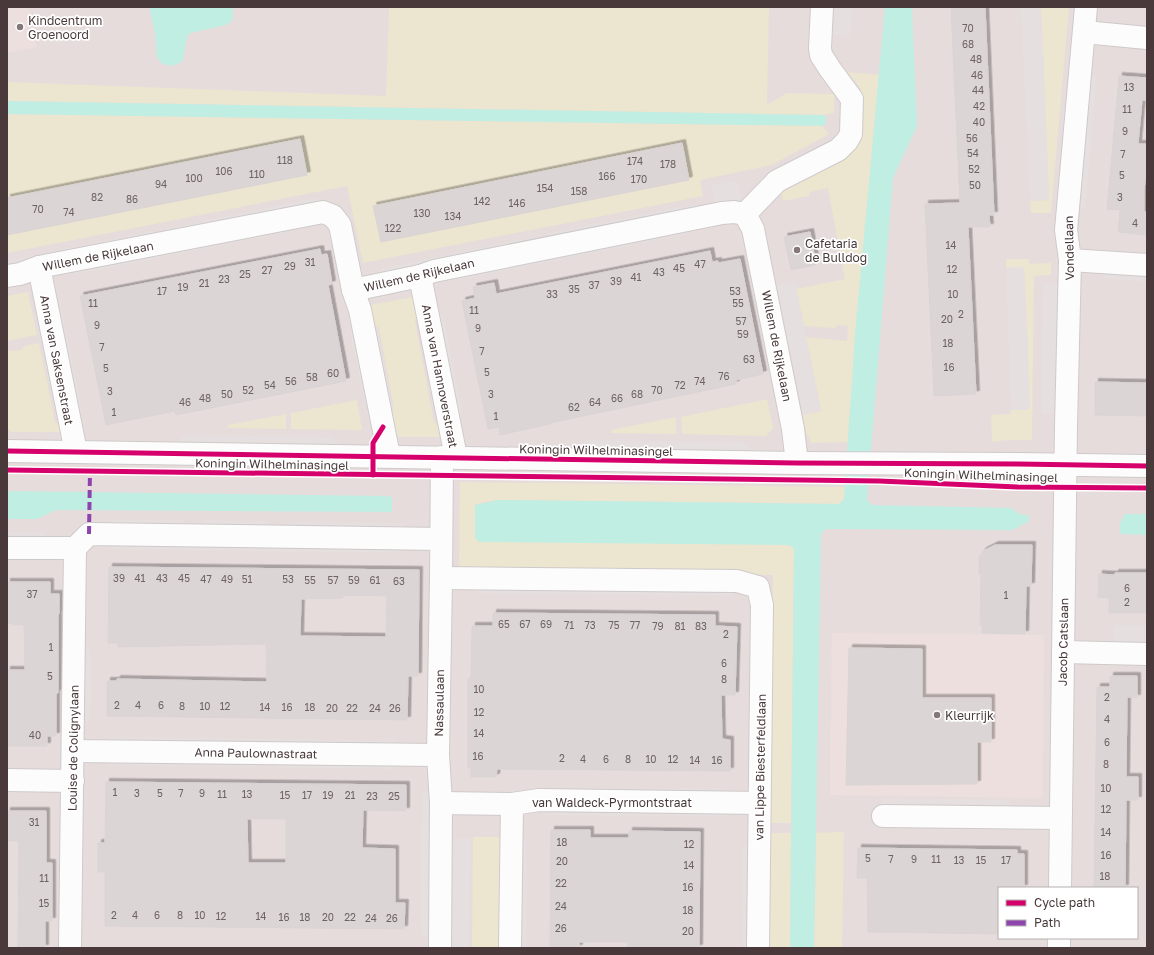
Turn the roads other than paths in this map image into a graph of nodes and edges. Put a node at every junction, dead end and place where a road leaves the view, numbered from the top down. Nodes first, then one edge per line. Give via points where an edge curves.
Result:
1 (822, 7) edge
2 (1086, 7) edge
3 (1084, 32) junction
4 (1147, 38) edge
5 (745, 214) junction
6 (1070, 260) junction
7 (1147, 265) edge
8 (39, 268) junction
9 (7, 276) edge
10 (420, 276) junction
11 (353, 290) junction
12 (7, 451) edge
13 (76, 452) junction
14 (389, 456) junction
15 (449, 457) junction
16 (797, 463) junction
17 (1066, 465) junction
18 (1147, 466) edge
19 (441, 539) junction
20 (7, 548) edge
21 (75, 548) junction
22 (441, 578) junction
23 (1063, 652) junction
24 (1147, 654) edge
25 (73, 751) junction
26 (438, 756) junction
27 (7, 780) edge
28 (73, 781) junction
29 (441, 803) junction
30 (759, 803) junction
31 (512, 804) junction
32 (883, 816) dead end
33 (1060, 818) junction
34 (1060, 887) edge
35 (70, 948) edge
36 (440, 948) edge
37 (510, 948) edge
38 (758, 948) edge

1 - 5 street via 821,55 852,98 851,134 848,141 838,150 777,181
2 - 3 street, Vondellaan
3 - 4 street
3 - 6 street, Vondellaan via 1066,230
5 - 10 street, Willem de Rijkelaan via 722,213 434,271
5 - 16 street, Willem de Rijkelaan via 754,229 793,429
6 - 7 street
6 - 17 street, Vondellaan
8 - 9 street, Willem de Rijkelaan
8 - 11 street, Willem de Rijkelaan via 323,212 333,216 340,225
8 - 13 street, Anna van Saksenstraat
10 - 11 street, Willem de Rijkelaan
10 - 15 street, Anna van Hannoverstraat
11 - 14 street via 360,310
12 - 13 street, Koningin Wilhelminasingel
13 - 14 street, Koningin Wilhelminasingel
14 - 15 street, Koningin Wilhelminasingel
15 - 16 street, Koningin Wilhelminasingel
15 - 19 street, Nassaulaan
16 - 17 street, Koningin Wilhelminasingel
17 - 18 street, Koningin Wilhelminasingel
17 - 23 street, Jacob Catslaan
19 - 21 street via 89,534
19 - 22 street, Nassaulaan
20 - 21 street
21 - 25 street, Louise de Colignylaan
22 - 26 street, Nassaulaan
22 - 30 street, van Lippe Biesterfeldlaan via 738,581 758,587 762,605
23 - 24 street
23 - 33 street, Jacob Catslaan
25 - 26 street, Anna Paulownastraat
25 - 28 street, Louise de Colignylaan
26 - 29 street, Nassaulaan
27 - 28 street
28 - 35 street, Louise de Colignylaan
29 - 31 street, van Waldeck-Pyrmontstraat
29 - 36 street, Nassaulaan
30 - 31 street, van Waldeck-Pyrmontstraat via 539,800
30 - 38 street, van Lippe Biesterfeldlaan
31 - 37 street
32 - 33 street
33 - 34 street, Jacob Catslaan

